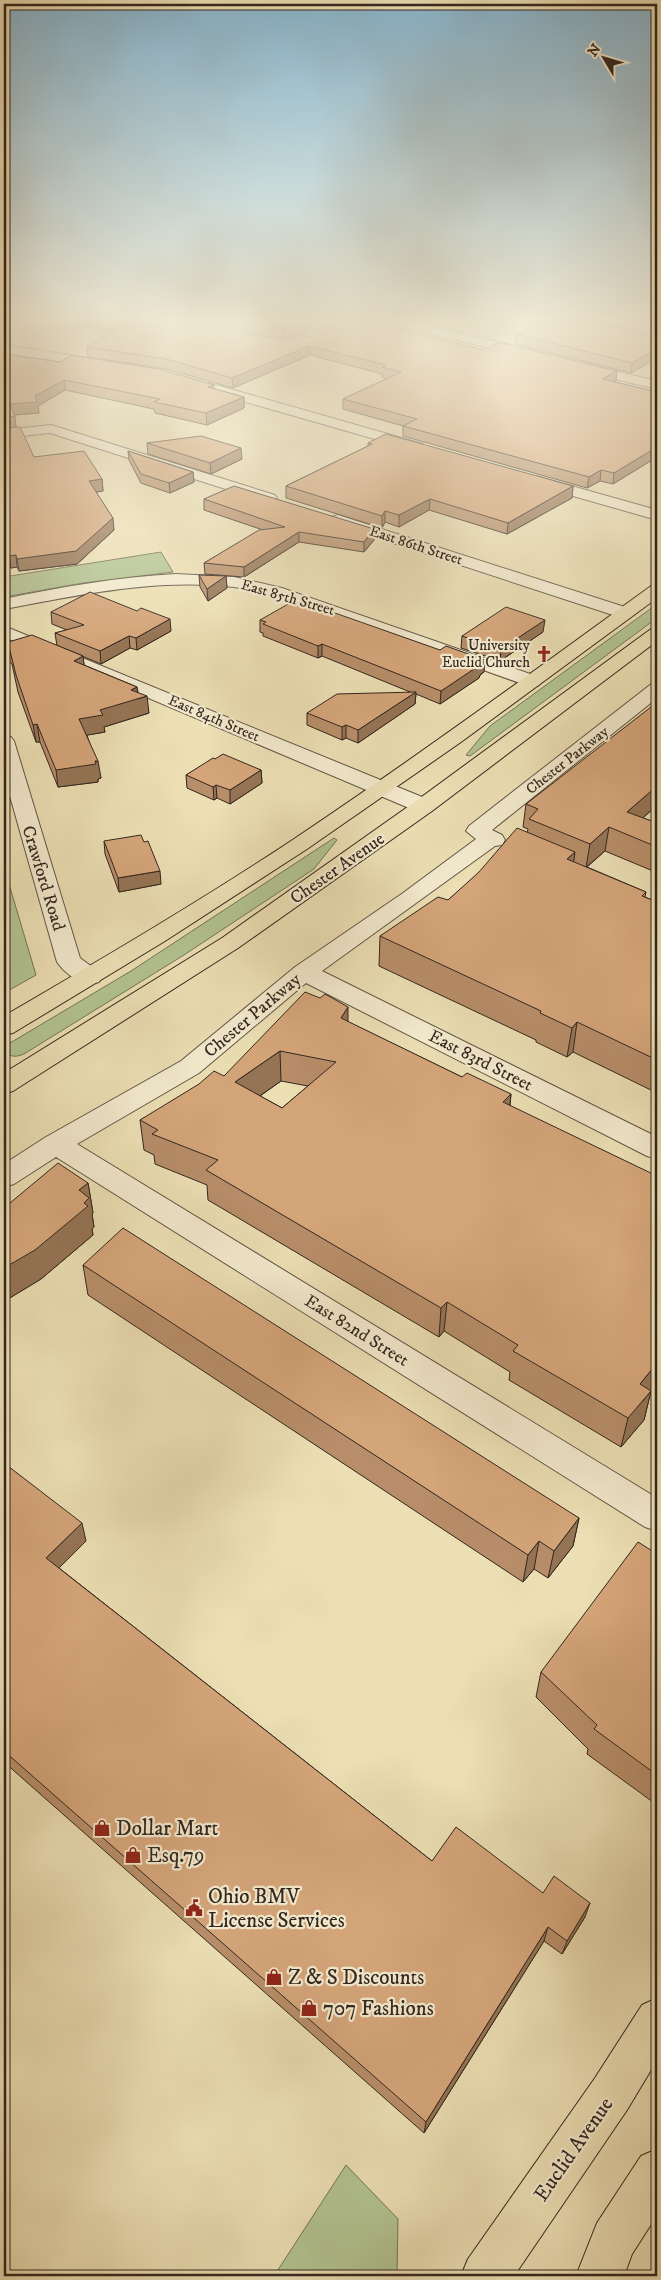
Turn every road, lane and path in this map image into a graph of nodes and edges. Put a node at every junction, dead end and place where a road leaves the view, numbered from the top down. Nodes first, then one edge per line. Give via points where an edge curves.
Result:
1 (349, 427) edge
2 (4, 434) edge
3 (427, 450) edge
4 (522, 477) edge
5 (287, 504) edge
6 (657, 515) edge
7 (325, 516) edge
8 (657, 590) edge
9 (4, 604) edge
10 (625, 613) junction
11 (4, 631) edge
12 (657, 632) edge
13 (532, 681) junction
14 (657, 689) edge
15 (627, 713) junction
16 (650, 721) edge
17 (4, 741) edge
18 (382, 788) junction
19 (424, 806) junction
20 (484, 835) junction
21 (514, 848) edge
22 (304, 972) junction
23 (90, 977) junction
24 (4, 1027) edge
25 (5, 1083) edge
26 (56, 1144) junction
27 (657, 1149) edge
28 (4, 1177) edge
29 (657, 1516) edge
30 (657, 2020) edge
31 (657, 2172) edge
32 (485, 2276) edge
33 (600, 2276) edge

1 - 3 street
2 - 5 street via 52,429
4 - 6 street
7 - 10 street, East 86th Street
8 - 10 main road
9 - 13 street, East 85th Street via 136,583 185,580 240,583 301,599
10 - 13 main road
11 - 18 street, East 84th Street
12 - 19 main road, Chester Avenue
13 - 18 main road
14 - 15 street, Chester Parkway
15 - 16 street
15 - 20 street, Chester Parkway
17 - 23 street, Crawford Road via 69,962
18 - 19 street, East 84th Street
18 - 23 main road via 247,880
19 - 25 main road, Chester Avenue via 230,943
20 - 21 street
20 - 22 street, Chester Parkway via 411,898
22 - 26 street, Chester Parkway via 190,1067
22 - 27 street, East 83rd Street
23 - 24 main road
26 - 28 street, Chester Parkway
26 - 29 street, East 82nd Street
30 - 32 main road, Euclid Avenue via 611,2094
31 - 33 main road via 614,2240

